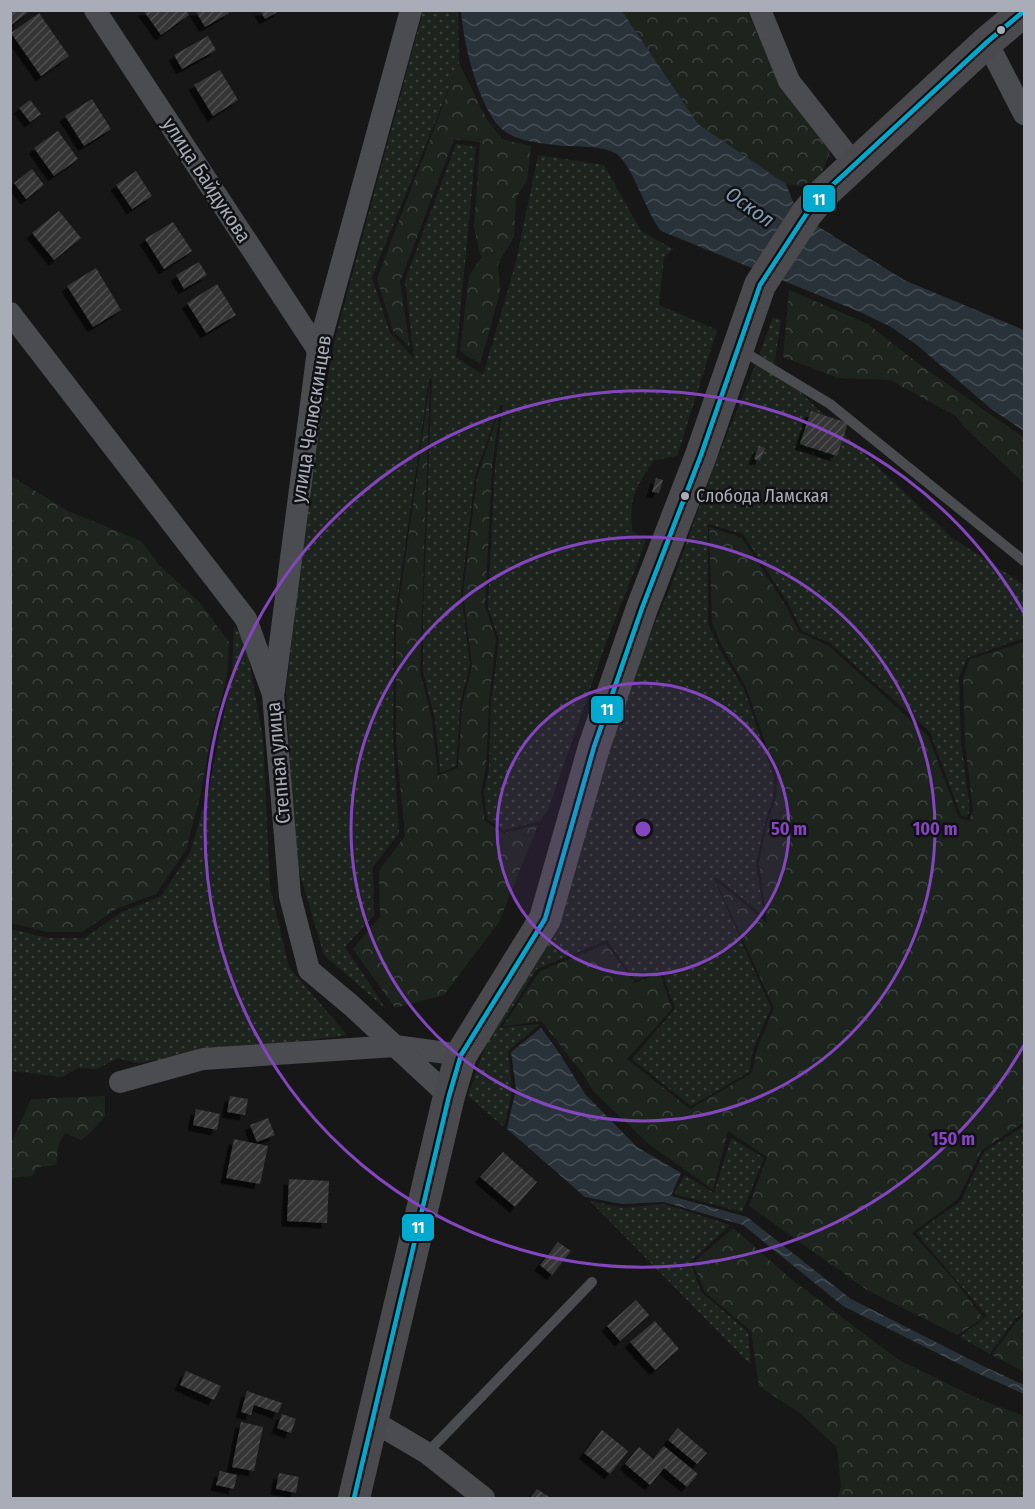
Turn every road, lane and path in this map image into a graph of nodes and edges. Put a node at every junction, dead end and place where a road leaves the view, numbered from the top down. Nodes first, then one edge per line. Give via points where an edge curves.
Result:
1 (95, 10) edge
2 (411, 10) edge
3 (760, 10) edge
4 (1024, 10) edge
5 (987, 42) junction
6 (1024, 114) edge
7 (855, 165) junction
8 (10, 313) edge
9 (738, 349) junction
10 (318, 350) junction
11 (1024, 561) edge
12 (273, 694) junction
13 (395, 1046) junction
14 (461, 1055) junction
15 (120, 1082) dead end
16 (449, 1096) junction
17 (592, 1282) dead end
18 (371, 1420) junction
19 (427, 1453) junction
20 (354, 1498) edge
21 (484, 1498) edge

1 - 10 street, улица Байдукова
2 - 10 street, улица Челюскинцев
3 - 7 street via 789,81
4 - 5 main road
5 - 6 street
5 - 7 main road
7 - 9 main road via 807,213 760,285
8 - 12 street, Степная улица via 246,619
9 - 11 lane via 830,404
9 - 14 main road via 597,736 544,919
10 - 12 street, улица Челюскинцев
12 - 13 street, Степная улица via 290,896 309,970
13 - 14 street
13 - 15 street via 203,1059
13 - 16 street, Степная улица
14 - 16 main road
16 - 18 main road
17 - 19 lane
18 - 19 street
18 - 20 main road
19 - 21 street

